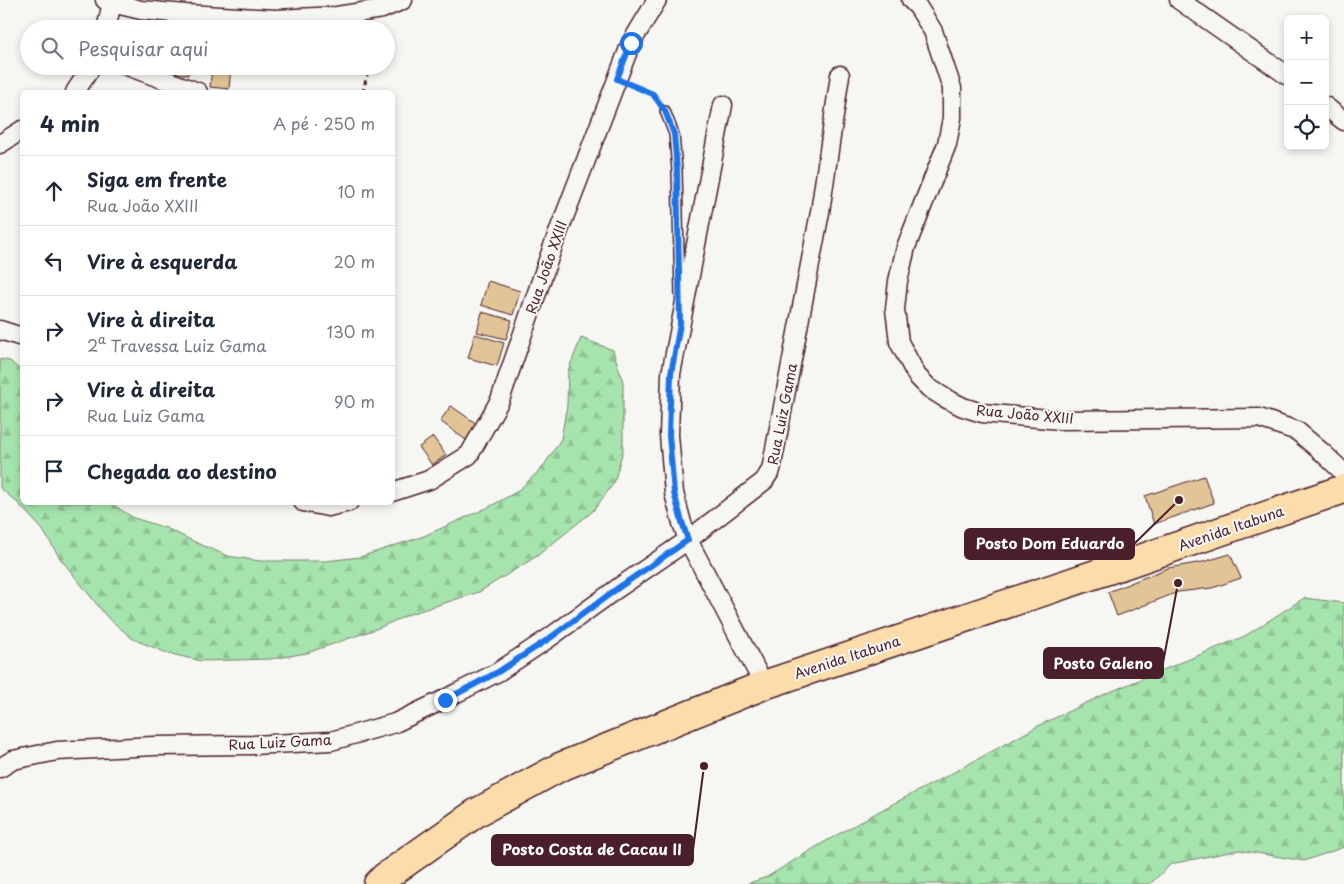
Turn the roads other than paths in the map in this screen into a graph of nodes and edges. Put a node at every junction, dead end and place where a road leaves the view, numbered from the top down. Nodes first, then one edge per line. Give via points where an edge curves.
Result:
1 (363, 0) edge
2 (403, 0) edge
3 (658, 0) edge
4 (911, 0) edge
5 (1179, 0) edge
6 (108, 2) edge
7 (382, 9) junction
8 (107, 20) edge
9 (1284, 73) edge
10 (86, 75) edge
11 (152, 75) edge
12 (840, 75) dead end
13 (76, 90) edge
14 (193, 90) edge
15 (723, 105) dead end
16 (1329, 109) edge
17 (665, 111) road end
18 (1344, 121) edge
19 (20, 131) edge
20 (0, 144) edge
21 (680, 324) junction
22 (0, 330) edge
23 (20, 336) edge
24 (1344, 473) edge
25 (1344, 489) edge
26 (395, 491) edge
27 (688, 540) junction
28 (764, 685) junction
29 (0, 768) edge
30 (378, 884) edge

1 - 7 street
2 - 7 street
3 - 26 street, Rua João XXIII via 631,43 553,246 500,400 468,455 429,480
4 - 24 street, Rua João XXIII via 933,31 952,88 952,118 947,144 906,247 898,281 895,309 899,342 917,376 945,398 982,413 1060,420 1260,418 1297,431
5 - 9 street
6 - 7 street via 141,10 276,19 337,16
6 - 8 street
10 - 13 street
11 - 14 street
12 - 27 street, Rua Luiz Gama via 820,212 771,470 764,481
15 - 21 street
16 - 18 street
17 - 21 lane via 674,134 677,170
19 - 20 street
21 - 27 street via 671,374 669,435 674,493
22 - 23 street
25 - 28 main road, Avenida Itabuna
27 - 28 street
27 - 29 street, Rua Luiz Gama via 498,672 395,723 331,741 57,751 13,760
28 - 30 main road, Avenida Itabuna via 560,767 476,813

